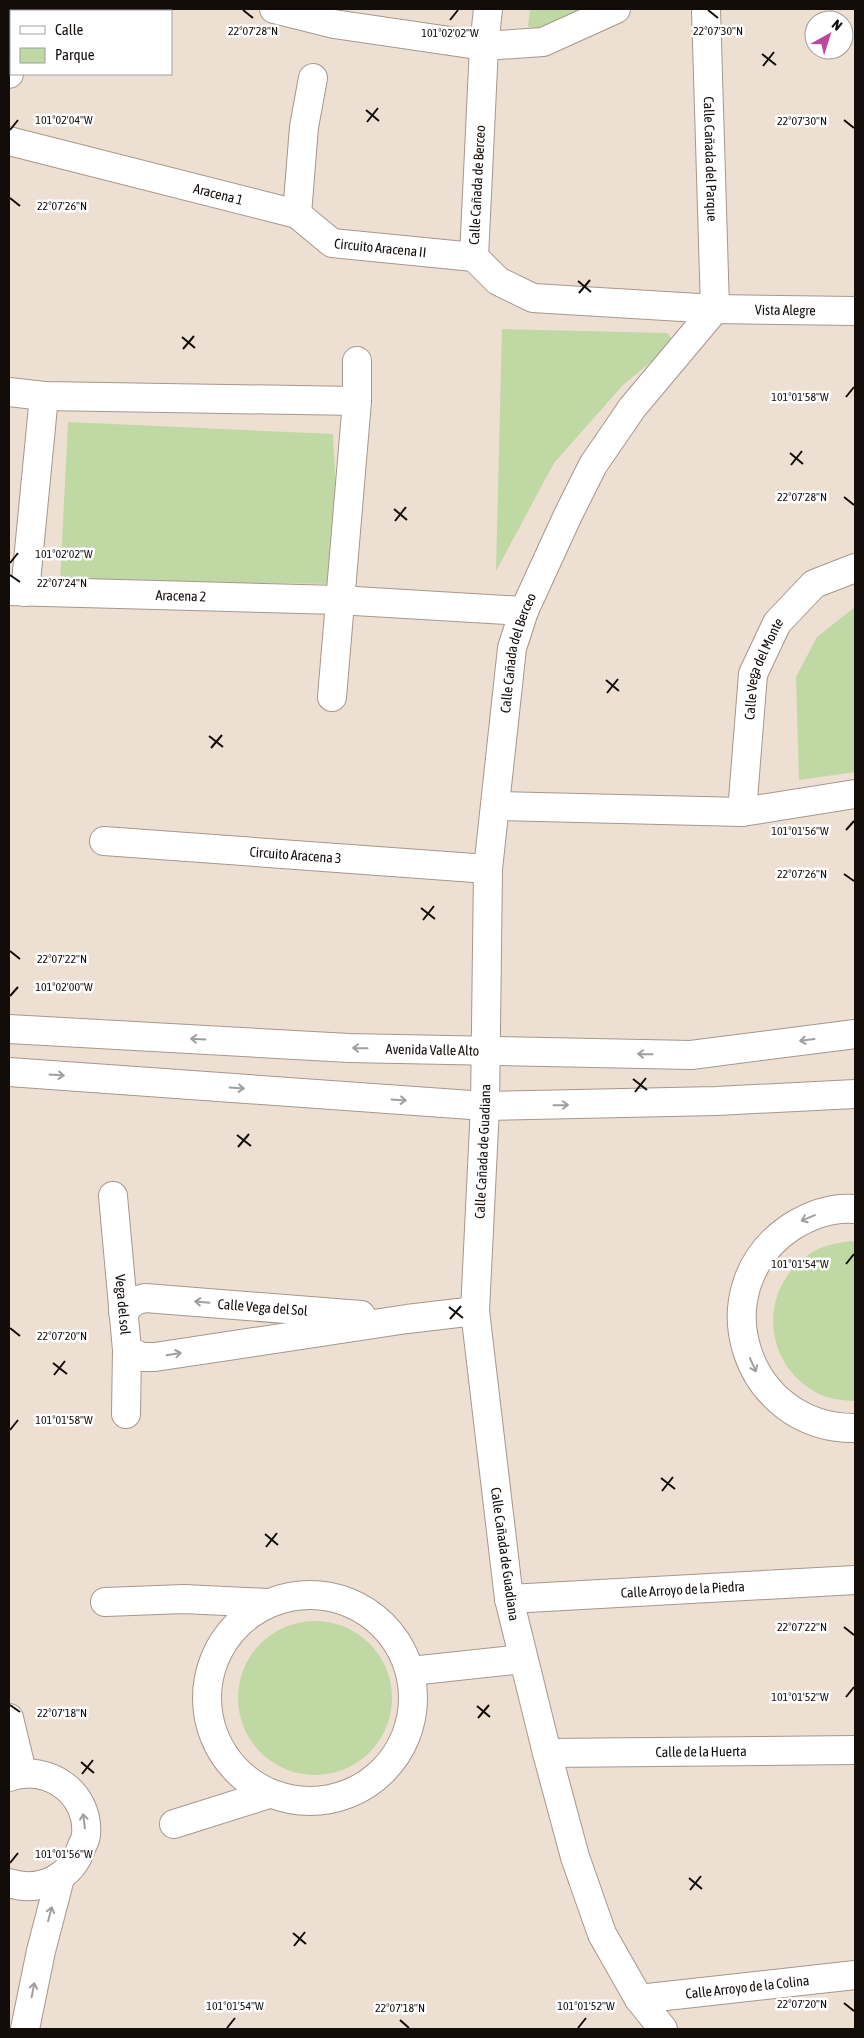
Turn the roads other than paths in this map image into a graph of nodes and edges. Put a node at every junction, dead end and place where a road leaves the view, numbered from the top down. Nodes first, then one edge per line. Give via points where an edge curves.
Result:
1 (274, 9) edge
2 (488, 9) edge
3 (616, 9) edge
4 (706, 9) edge
5 (484, 46) junction
6 (313, 78) dead end
7 (9, 141) edge
8 (296, 214) junction
9 (474, 257) junction
10 (715, 309) junction
11 (855, 312) edge
12 (358, 361) dead end
13 (9, 392) edge
14 (44, 396) junction
15 (357, 401) junction
16 (855, 568) edge
17 (17, 592) edge
18 (338, 600) junction
19 (524, 611) junction
20 (332, 697) dead end
21 (855, 794) edge
22 (495, 806) junction
23 (742, 812) junction
24 (104, 841) dead end
25 (488, 869) junction
26 (9, 1029) edge
27 (855, 1034) edge
28 (486, 1050) junction
29 (9, 1072) edge
30 (855, 1094) edge
31 (485, 1106) junction
32 (113, 1196) dead end
33 (855, 1209) edge
34 (475, 1311) junction
35 (123, 1312) junction
36 (407, 1319) junction
37 (127, 1350) junction
38 (126, 1414) dead end
39 (855, 1428) edge
40 (855, 1580) edge
41 (509, 1599) junction
42 (105, 1602) dead end
43 (267, 1603) junction
44 (523, 1659) junction
45 (411, 1671) junction
46 (9, 1718) edge
47 (855, 1750) edge
48 (547, 1753) junction
49 (15, 1774) edge
50 (269, 1794) junction
51 (174, 1824) dead end
52 (60, 1878) junction
53 (9, 1883) edge
54 (855, 1974) edge
55 (639, 1998) junction
56 (25, 2029) edge
57 (663, 2029) edge

1 - 5 street via 334,24
2 - 5 street, Calle Cañada de Berceo
3 - 5 street via 543,42
4 - 10 street, Calle Cañada del Parque
5 - 9 street, Calle Cañada de Berceo
6 - 8 street via 304,127
7 - 8 street, Aracena 1
8 - 9 street, Circuito Aracena II via 332,243
9 - 10 street, Calle Cañada de Berceo via 498,281 533,298
10 - 11 street, Vista Alegre
10 - 19 street, Calle Cañada del Berceo via 632,408 593,465
12 - 15 street
13 - 14 street
14 - 15 street
14 - 17 street, Aracena 2
15 - 18 street
16 - 23 street, Calle Vega del Monte via 814,584 778,623 753,674
17 - 18 street, Aracena 2
18 - 19 street, Aracena 2
18 - 20 street
19 - 22 street, Calle Cañada del Berceo via 512,648
21 - 23 street
22 - 23 street
22 - 25 street, Calle Cañada del Berceo
24 - 25 street, Circuito Aracena 3
25 - 28 street, Calle Cañada del Berceo
28 -> 26 street, Avenida Valle Alto via 349,1048
27 -> 28 street, Avenida Valle Alto via 691,1055
28 - 31 street, Calle Cañada de Guadiana
29 -> 31 street
31 -> 30 street via 716,1102
31 - 34 street, Calle Cañada de Guadiana
32 - 35 street, Vega del sol
33 -> 39 street via 824,1212 781,1234 763,1254 747,1284 741,1318 746,1349 759,1378 776,1398 796,1414 816,1423
34 - 36 street, Calle Vega del Sol
34 - 41 street, Calle Cañada de Guadiana
36 -> 35 street, Calle Vega del Sol via 145,1298 134,1302
35 - 37 street, Vega del sol
37 -> 36 street, Calle Vega del Sol via 155,1357
37 - 38 street, Vega del sol
40 - 41 street, Calle Arroyo de la Piedra
41 - 44 street, Calle Cañada de Guadiana
42 - 43 street
43 - 45 street via 302,1595 337,1598 370,1613 395,1639
43 - 50 street via 238,1624 216,1652 207,1684 208,1718 220,1749 241,1775
44 - 45 street
44 - 48 street, Calle Cañada de Guadiana
45 - 50 street via 414,1704 407,1737 391,1765 366,1787 335,1800 301,1802
46 - 49 street
47 - 48 street, Calle de la Huerta
48 - 55 street, Calle Cañada de Guadiana via 575,1857 602,1934
52 -> 49 street via 78,1860 86,1836 83,1810 69,1789 47,1775
50 - 51 street
52 - 53 street via 42,1886 22,1887
56 -> 52 street
54 - 55 street, Calle Arroyo de la Colina
55 - 57 street, Calle Cañada de Guadiana

